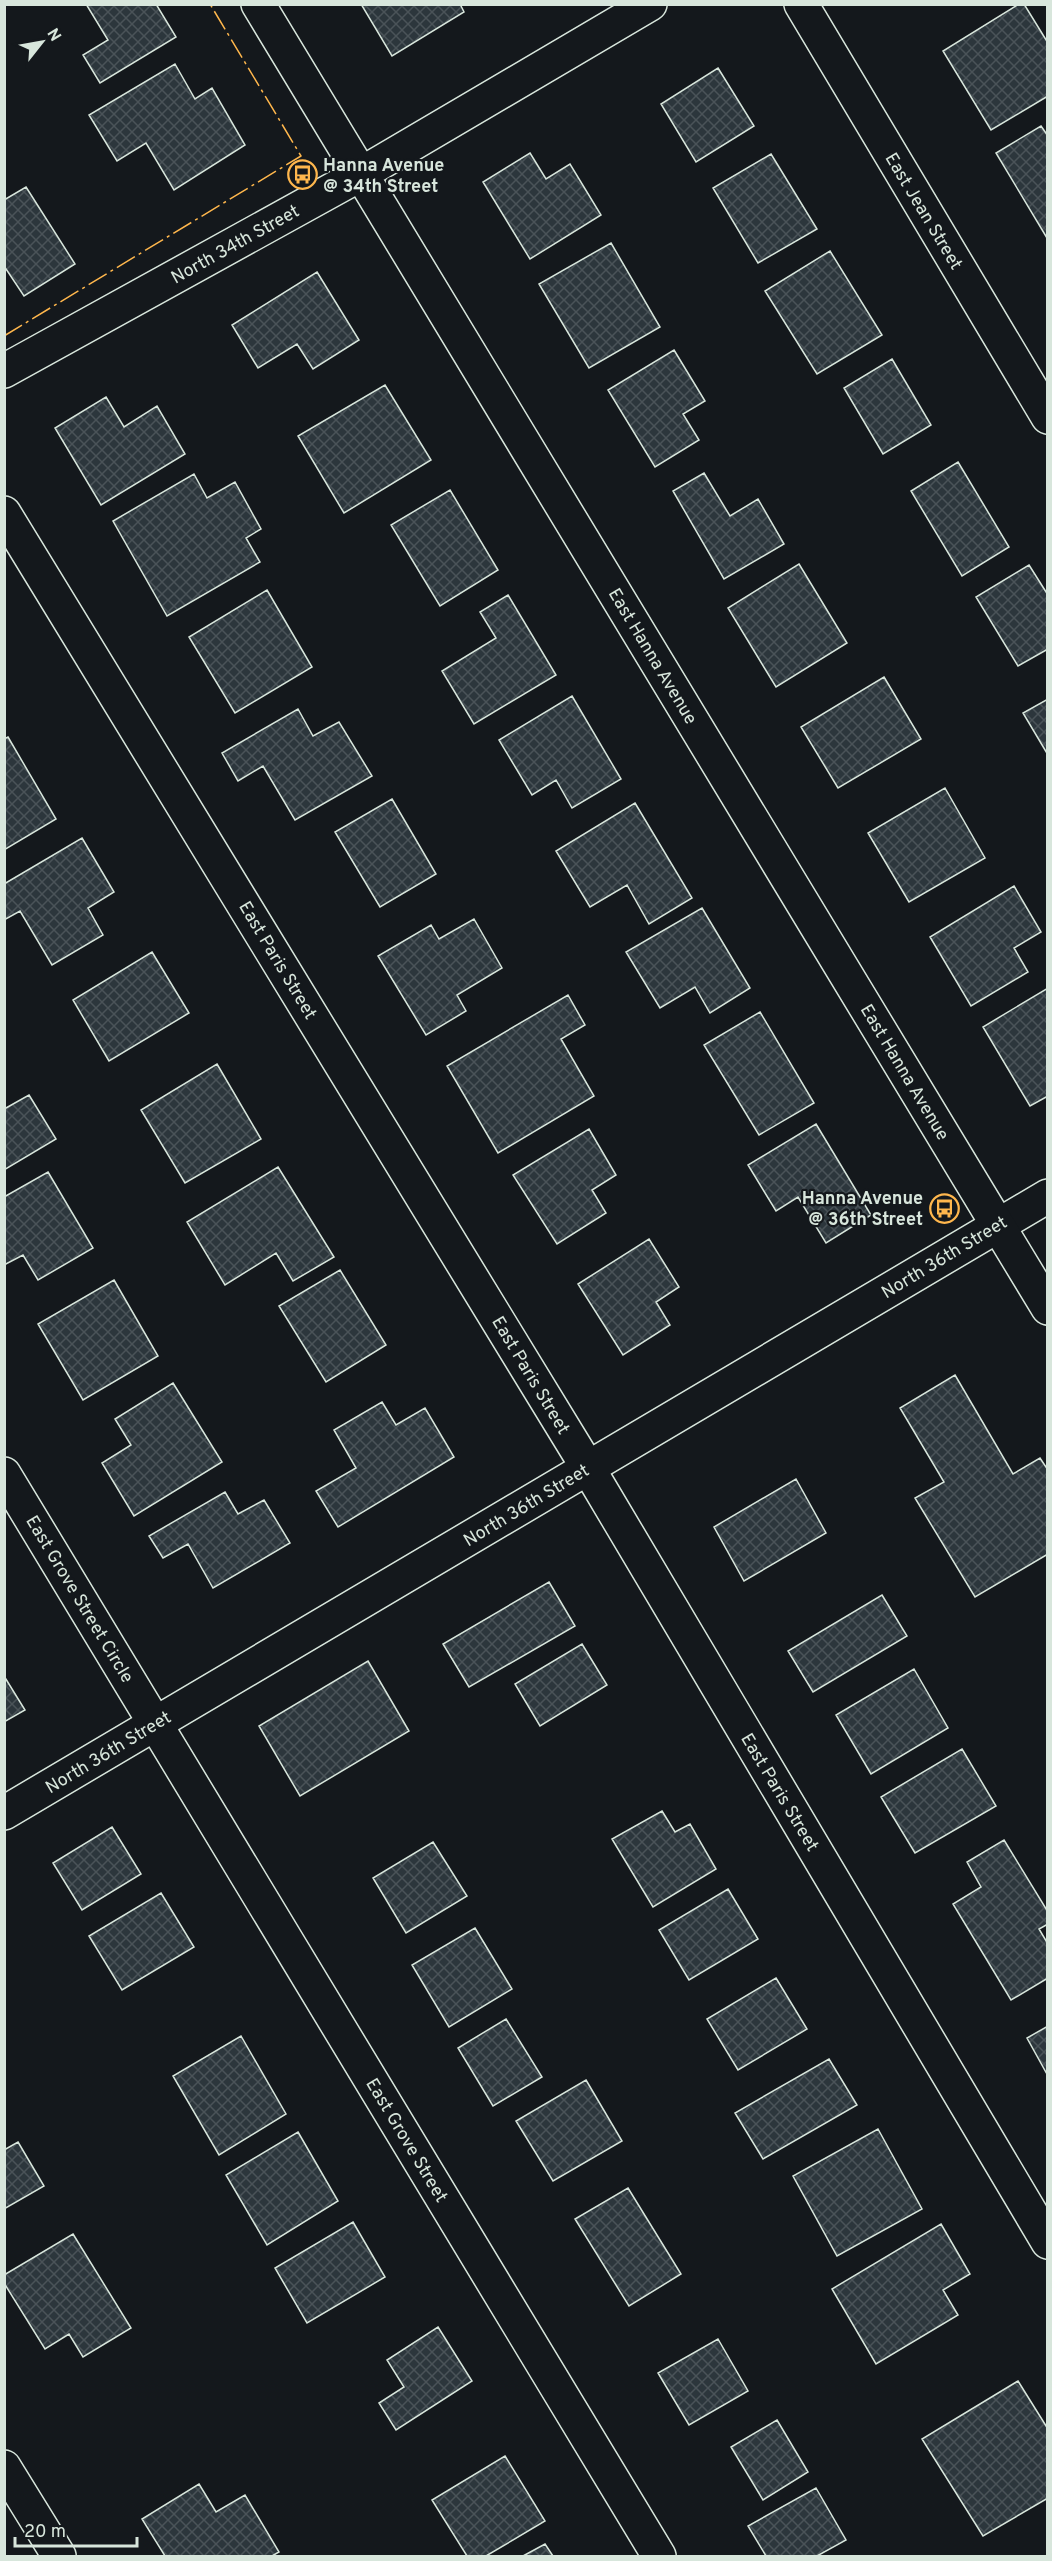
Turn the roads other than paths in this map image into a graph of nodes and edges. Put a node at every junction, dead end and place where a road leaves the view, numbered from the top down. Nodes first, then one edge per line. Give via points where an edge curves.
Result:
1 (258, 4) edge
2 (650, 4) edge
3 (801, 4) edge
4 (362, 174) junction
5 (4, 371) edge
6 (1047, 417) edge
7 (4, 513) edge
8 (1047, 1196) edge
9 (998, 1226) junction
10 (1047, 1308) edge
11 (588, 1468) junction
12 (4, 1474) edge
13 (156, 1724) junction
14 (4, 1814) edge
15 (1047, 2242) edge
16 (4, 2467) edge
17 (59, 2556) edge
18 (658, 2556) edge

1 - 4 street, East Hanna Avenue
2 - 4 street, North 34th Street
3 - 6 street, East Jean Street
4 - 5 street, North 34th Street
4 - 9 street, East Hanna Avenue
7 - 11 street, East Paris Street
8 - 9 street, North 36th Street
9 - 10 street, East Hanna Avenue
9 - 11 street, North 36th Street
11 - 13 street, North 36th Street
11 - 15 street, East Paris Street
12 - 13 street, East Grove Street Circle
13 - 14 street, North 36th Street
13 - 18 street, East Grove Street
16 - 17 street

